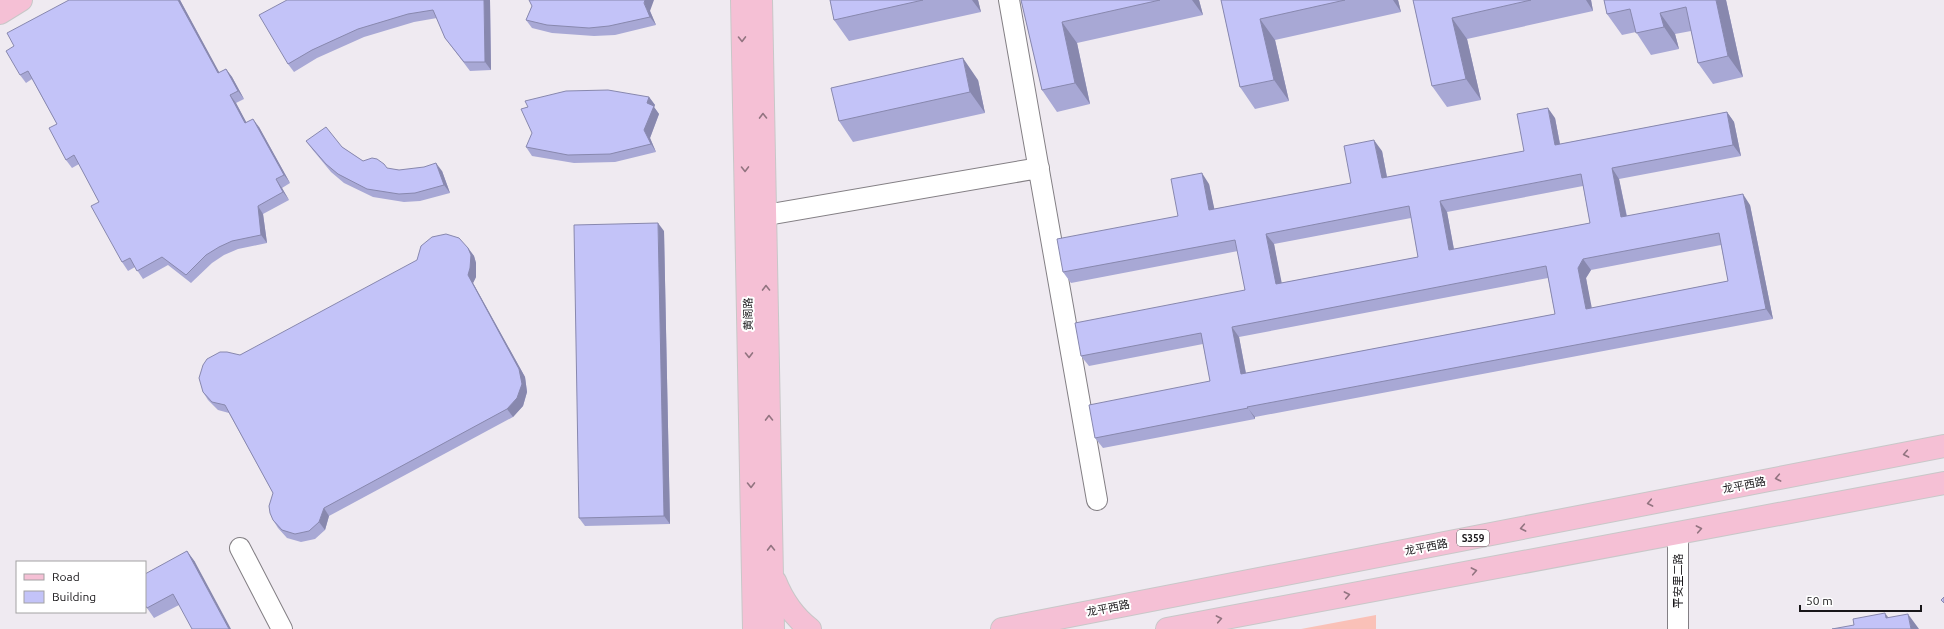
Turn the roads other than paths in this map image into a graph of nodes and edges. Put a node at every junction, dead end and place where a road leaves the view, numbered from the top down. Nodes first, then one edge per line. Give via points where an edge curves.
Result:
1 (21, 0) edge
2 (742, 0) edge
3 (761, 0) edge
4 (1009, 0) edge
5 (0, 13) edge
6 (1039, 168) junction
7 (755, 217) junction
8 (1944, 446) edge
9 (1944, 483) edge
10 (1097, 500) dead end
11 (1589, 515) junction
12 (1678, 533) junction
13 (240, 548) dead end
14 (1596, 548) junction
15 (772, 573) junction
16 (1040, 625) edge
17 (282, 629) edge
18 (754, 629) edge
19 (773, 629) edge
20 (810, 629) edge
21 (1002, 629) edge
22 (1167, 629) edge
23 (1678, 629) edge

1 - 5 main road
2 -> 7 main road, 黄阁路
7 -> 3 main road, 黄阁路
4 - 6 street
6 - 7 street
6 - 10 street
15 -> 7 main road, 黄阁路
7 -> 18 main road, 黄阁路
8 -> 11 main road, 龙平西路 / S359
12 -> 9 main road
11 - 14 main road
11 -> 16 main road, 龙平西路 / S359
12 - 14 main road
12 - 23 street, 平安里二路
13 - 17 street
22 -> 14 main road
15 - 19 main road, 黄阁路
15 - 20 main road via 781,597 792,613
16 - 21 main road, 龙平西路 / S359

